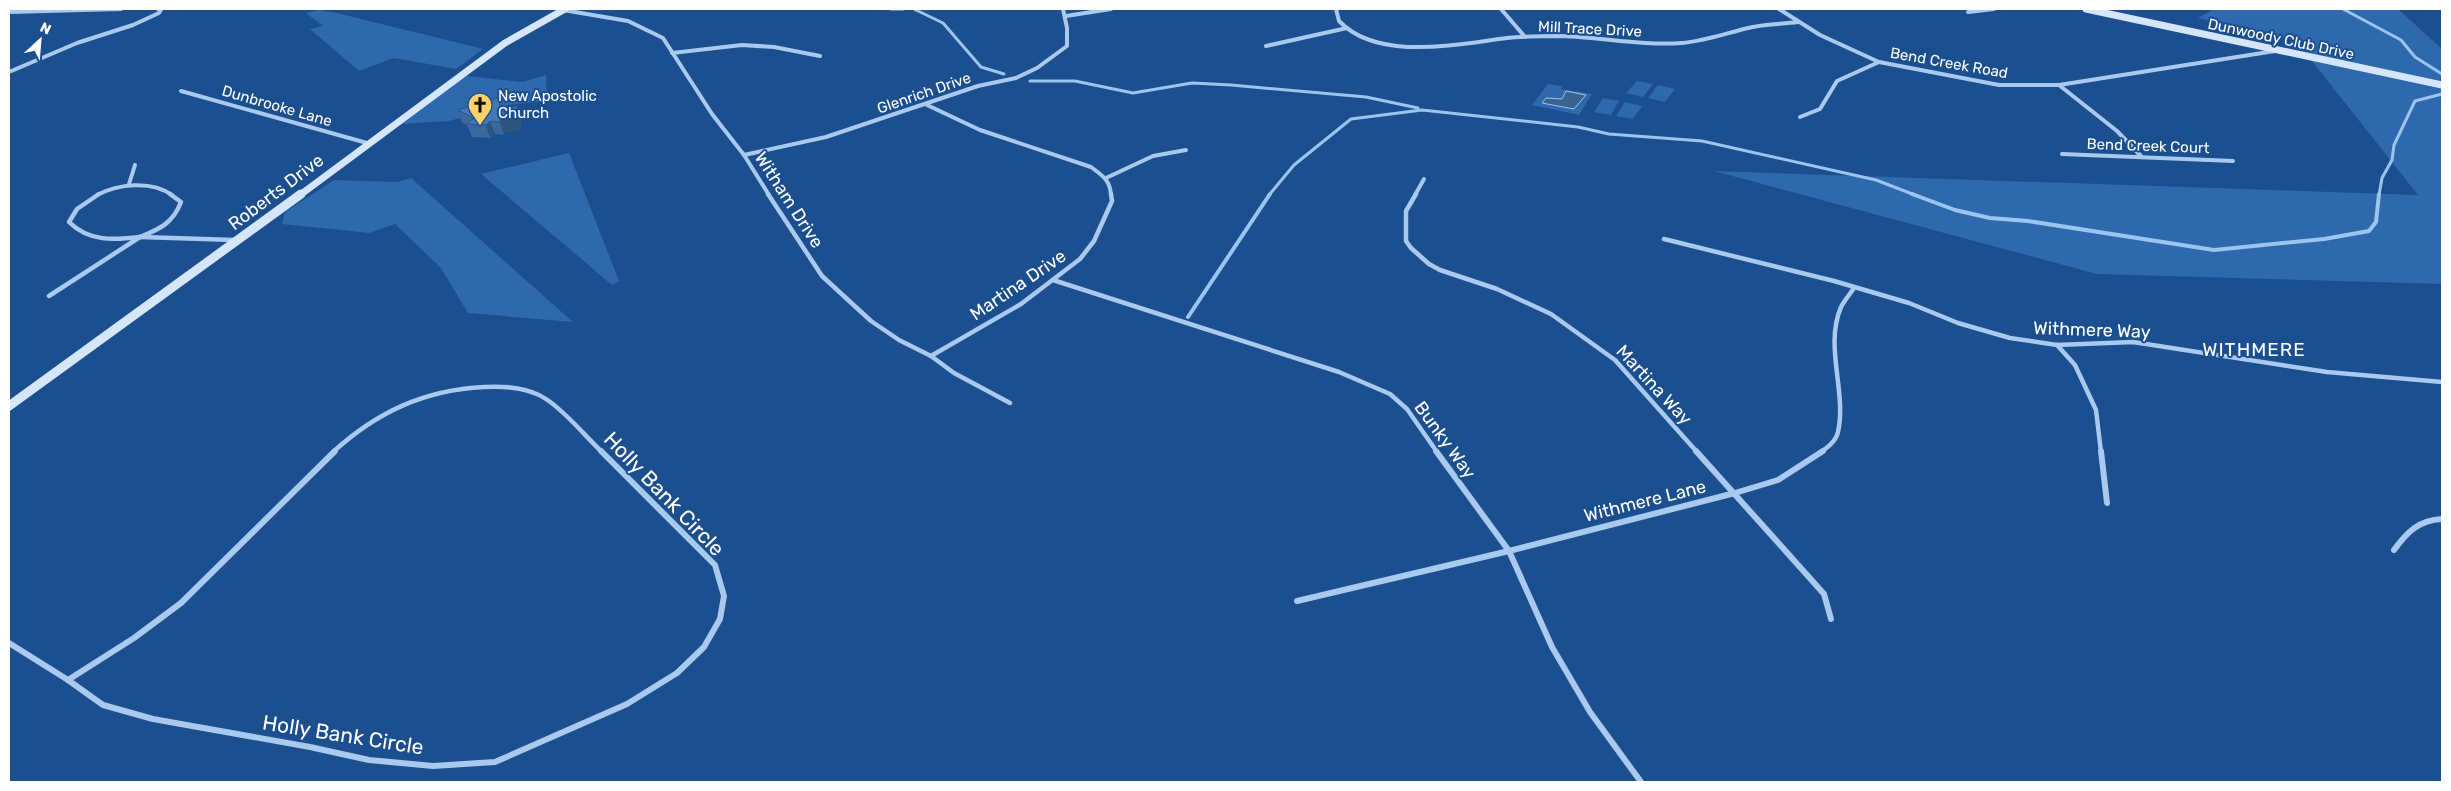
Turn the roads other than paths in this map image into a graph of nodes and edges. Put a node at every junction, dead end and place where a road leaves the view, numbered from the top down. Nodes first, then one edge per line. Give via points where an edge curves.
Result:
1 (121, 9) edge
2 (158, 9) edge
3 (564, 9) edge
4 (1063, 9) edge
5 (1111, 9) edge
6 (1336, 9) edge
7 (1501, 9) edge
8 (1779, 9) edge
9 (1994, 9) edge
10 (2086, 9) edge
11 (9, 12) edge
12 (1968, 12) dead end
13 (1066, 16) junction
14 (1798, 22) junction
15 (1347, 28) junction
16 (1525, 37) junction
17 (1266, 46) dead end
18 (2276, 51) junction
19 (672, 53) junction
20 (820, 56) dead end
21 (1880, 62) junction
22 (9, 72) edge
23 (2059, 85) junction
24 (2442, 85) edge
25 (181, 91) dead end
26 (927, 104) junction
27 (1800, 117) dead end
28 (367, 143) junction
29 (1186, 150) dead end
30 (2062, 154) dead end
31 (744, 155) junction
32 (2141, 156) junction
33 (2233, 161) dead end
34 (136, 164) dead end
35 (1106, 178) junction
36 (1424, 179) dead end
37 (129, 184) junction
38 (140, 238) junction
39 (1664, 239) dead end
40 (239, 240) junction
41 (1054, 280) junction
42 (1854, 288) junction
43 (49, 296) dead end
44 (2056, 344) junction
45 (931, 356) junction
46 (2442, 382) edge
47 (1010, 403) dead end
48 (9, 406) edge
49 (1735, 493) junction
50 (2107, 503) dead end
51 (2442, 518) edge
52 (2394, 550) dead end
53 (1510, 551) junction
54 (1297, 601) dead end
55 (1831, 619) dead end
56 (9, 643) edge
57 (68, 680) junction
58 (1642, 782) edge

1 - 11 street
2 - 22 street via 161,10 159,13 141,22 77,42
3 - 19 street, Witham Drive via 644,25 663,38
3 - 28 street, Roberts Drive via 505,43
4 - 13 street, Glenrich Drive
5 - 13 street
6 - 15 street via 1336,18
7 - 16 street
8 - 14 street, Bend Creek Road
9 - 12 street
10 - 18 street, Dunwoody Club Drive
13 - 26 street, Glenrich Drive via 1066,46 1037,68 1016,78 978,86
14 - 16 street, Mill Trace Drive via 1754,26 1717,37 1669,44 1571,36
14 - 21 street, Bend Creek Road
15 - 16 street, Mill Trace Drive via 1370,39 1418,47
15 - 17 street
18 - 23 street, Bend Creek Road
18 - 24 street, Dunwoody Club Drive
19 - 20 street via 742,45
19 - 31 street, Witham Drive
21 - 23 street, Bend Creek Road via 1998,85
21 - 27 street via 1837,81 1820,108
23 - 32 street via 2117,131
25 - 28 street, Dunbrooke Lane
26 - 31 street, Glenrich Drive via 826,137
26 - 35 street via 980,130 1081,162
28 - 40 street, Roberts Drive
29 - 35 street via 1162,152 1134,162
30 - 32 street, Bend Creek Court
31 - 45 street, Witham Drive via 822,276 871,320 899,340
32 - 33 street, Bend Creek Court
34 - 37 street
35 - 41 street, Martina Drive via 1112,201 1101,228 1080,259
36 - 49 street, Martina Way via 1406,211 1406,240 1411,248 1440,270 1497,289 1551,314 1615,360 1640,385 1700,458
37 - 38 street via 157,188 174,194 181,202 176,215 162,228
37 - 38 street via 81,205 70,222 76,229 93,237
38 - 40 street
38 - 43 street
39 - 42 street, Withmere Way
40 - 48 street, Roberts Drive
41 - 45 street, Martina Drive via 998,318
41 - 53 street, Bunky Way via 1339,372 1390,394 1407,409
42 - 44 street, Withmere Way via 1909,303 1984,332
42 - 49 street, Withmere Lane via 1841,307 1837,324 1838,433 1831,445 1778,480
44 - 46 street, Withmere Way via 2133,342 2327,372
44 - 50 street via 2075,364 2096,410
45 - 47 street, Witham Drive via 954,374
49 - 53 street, Withmere Lane
49 - 55 street, Martina Way via 1824,594
51 - 52 street via 2429,518 2409,529
53 - 54 street, Withmere Lane
53 - 58 street, Bunky Way via 1552,647 1590,712
56 - 57 street, Holly Bank Circle
57 - 57 street, Holly Bank Circle via 103,706 153,719 369,760 433,766 495,762 627,704 677,673 704,647 720,619 724,596 714,565 546,399 517,387 459,388 423,396 362,427 325,459 194,592 163,617

